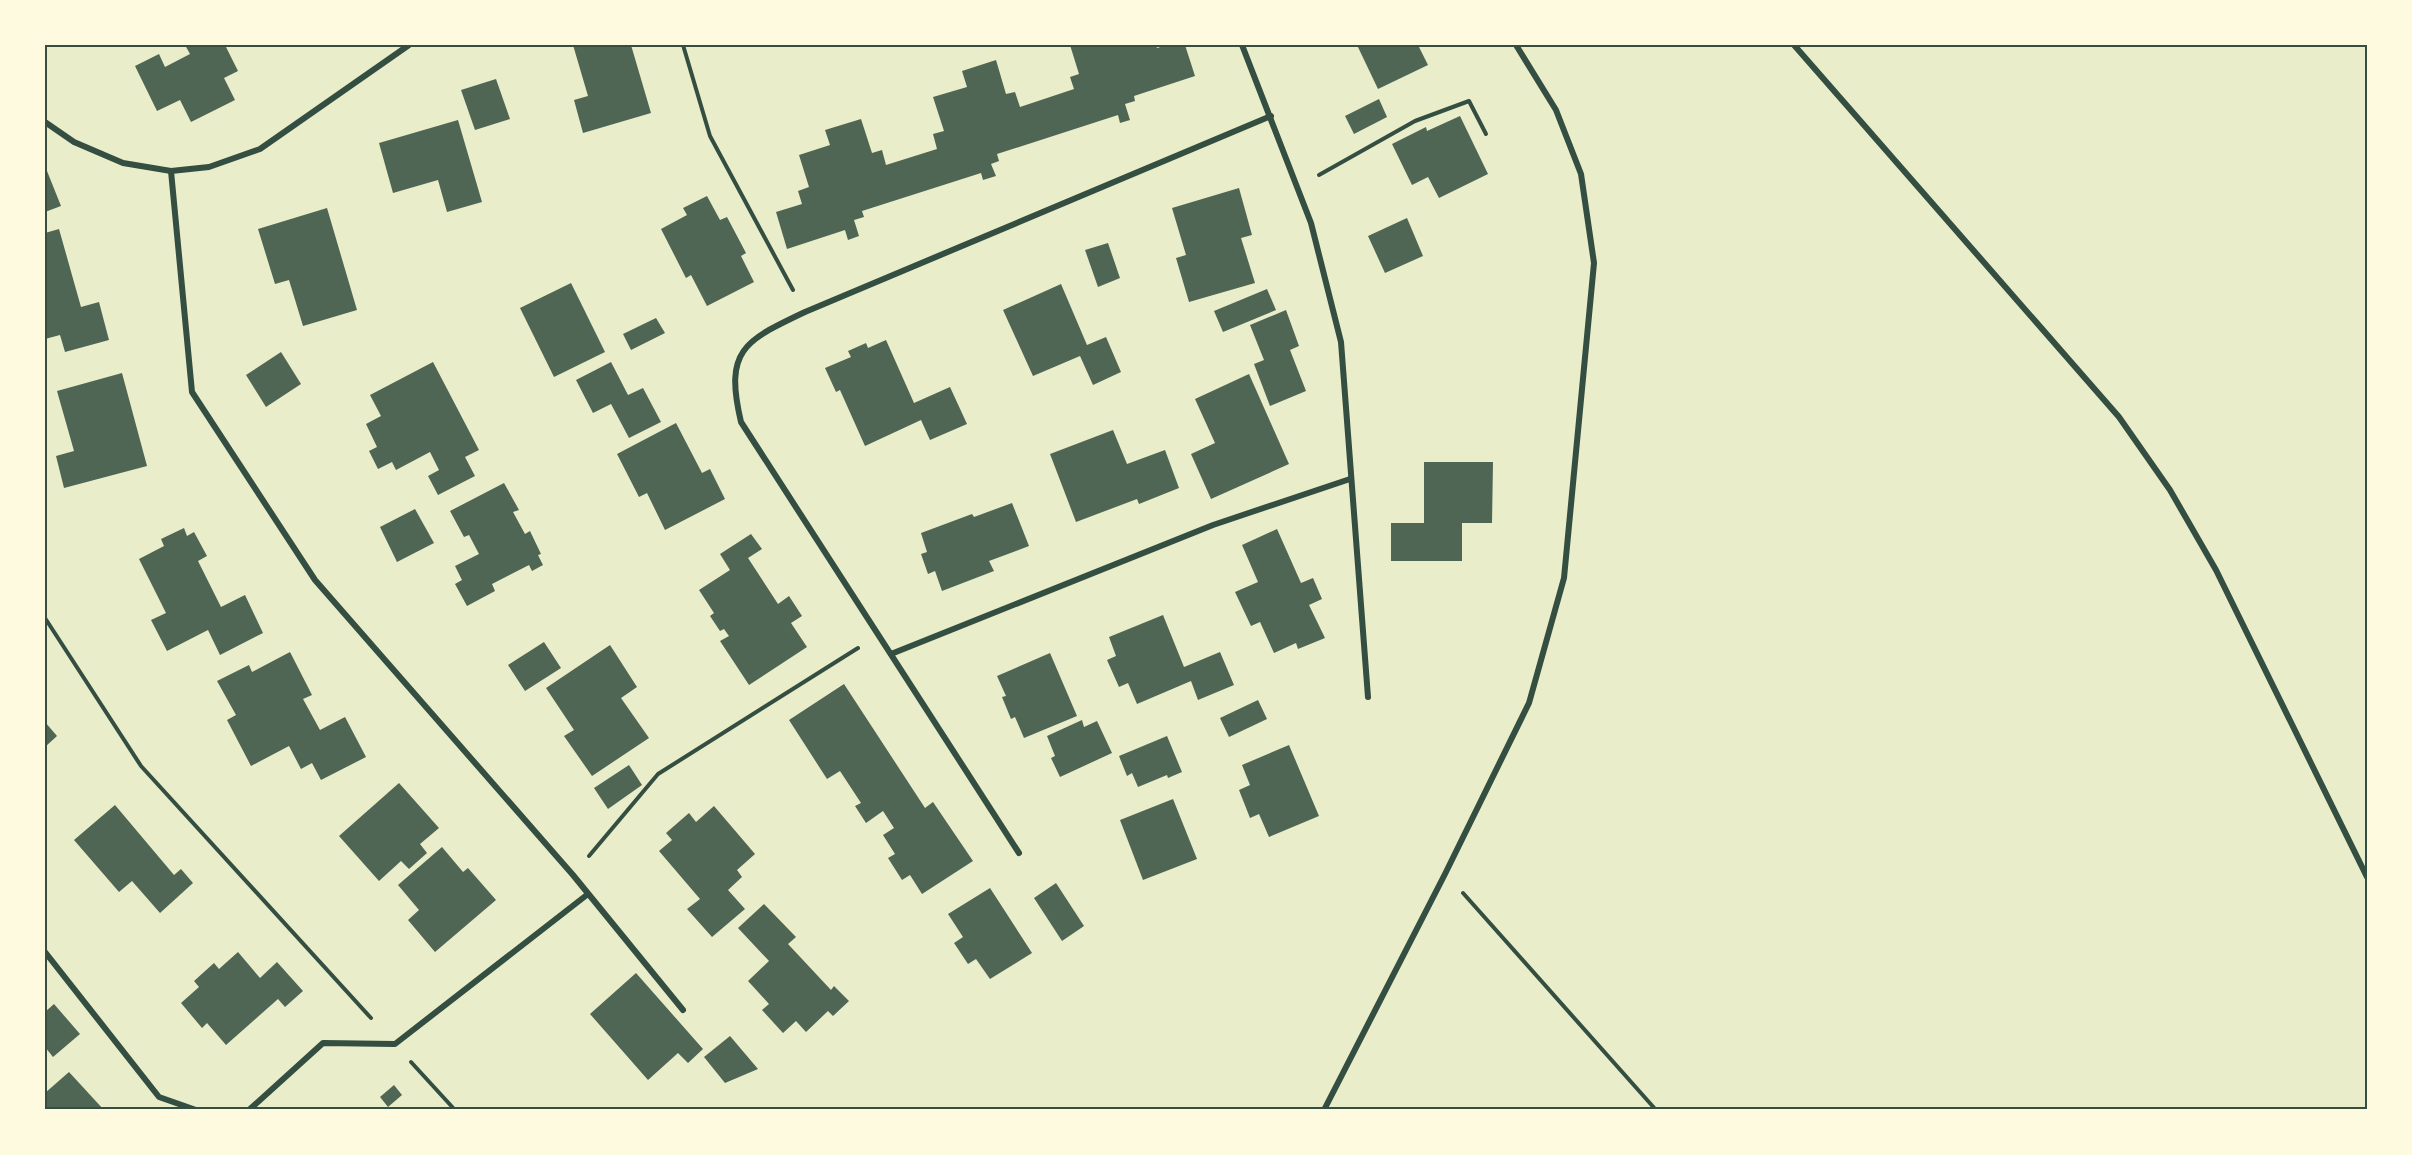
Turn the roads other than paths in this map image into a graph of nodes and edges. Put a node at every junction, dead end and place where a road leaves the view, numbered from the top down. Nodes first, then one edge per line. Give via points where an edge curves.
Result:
1 (409, 45) edge
2 (1242, 45) edge
3 (1516, 45) edge
4 (1794, 45) edge
5 (1271, 116) junction
6 (45, 122) edge
7 (171, 171) junction
8 (1350, 479) junction
9 (891, 654) junction
10 (1368, 696) dead end
11 (1018, 853) dead end
12 (2367, 877) edge
13 (588, 894) junction
14 (45, 952) edge
15 (683, 1010) dead end
16 (196, 1110) edge
17 (245, 1110) edge
18 (1324, 1110) edge

1 - 7 street via 260,149 209,167
2 - 5 street
3 - 18 street via 1556,110 1581,174 1594,263 1564,578 1529,703
4 - 12 street via 2119,417 2170,490 2216,570
5 - 8 street via 1311,223 1341,342
5 - 9 street via 805,312 750,342 736,365 734,394 741,422
6 - 7 street via 75,142 123,163
7 - 13 street via 192,392 315,580
8 - 9 street via 1213,525
8 - 10 street
9 - 11 street
13 - 15 street
13 - 17 street via 394,1044 323,1043
14 - 16 street via 159,1097

